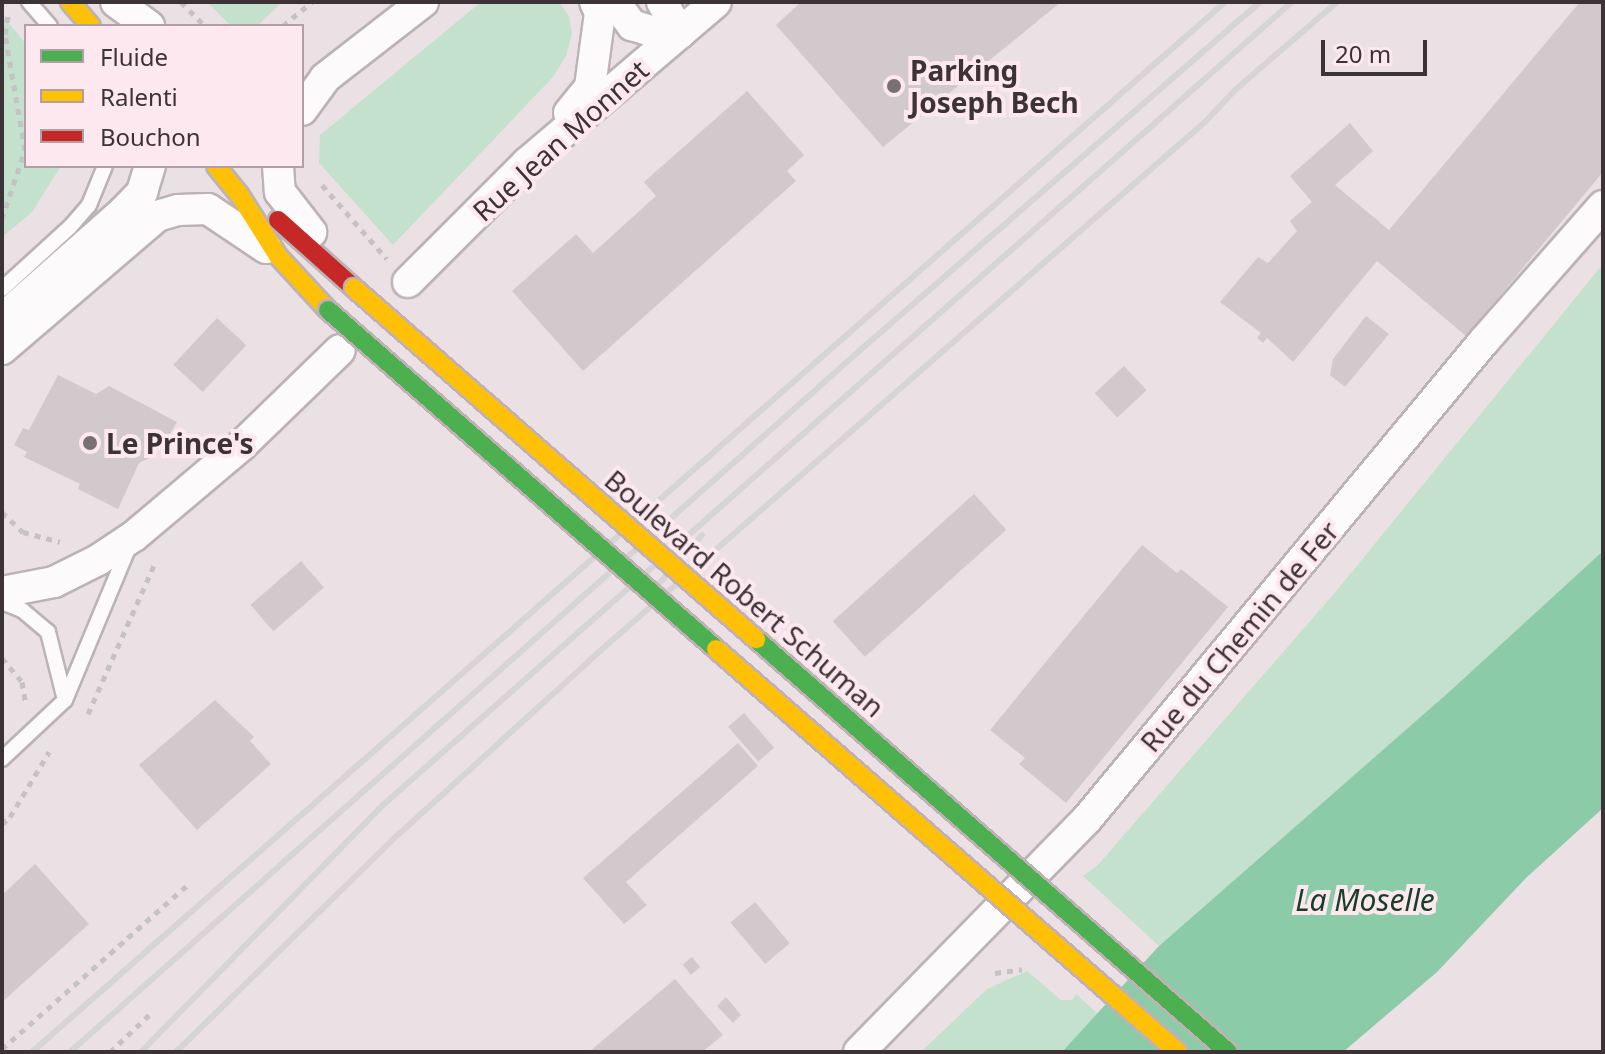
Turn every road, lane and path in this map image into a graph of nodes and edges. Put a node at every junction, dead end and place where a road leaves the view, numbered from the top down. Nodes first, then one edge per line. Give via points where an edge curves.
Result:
1 (29, 2) edge
2 (70, 2) edge
3 (106, 2) edge
4 (116, 2) edge
5 (181, 2) edge
6 (312, 2) edge
7 (423, 2) edge
8 (595, 2) edge
9 (615, 2) edge
10 (662, 2) edge
11 (716, 2) edge
12 (8, 13) dead end
13 (48, 24) edge
14 (89, 24) edge
15 (123, 24) edge
16 (146, 24) edge
17 (203, 24) edge
18 (285, 24) edge
19 (680, 33) junction
20 (314, 80) edge
21 (304, 105) edge
22 (24, 144) edge
23 (24, 153) edge
24 (527, 163) junction
25 (104, 168) edge
26 (149, 168) edge
27 (218, 168) edge
28 (238, 168) edge
29 (278, 168) edge
30 (322, 185) dead end
31 (1603, 206) edge
32 (2, 219) edge
33 (383, 252) dead end
34 (278, 256) junction
35 (408, 282) dead end
36 (354, 288) junction
37 (2, 289) edge
38 (2, 319) edge
39 (2, 349) edge
40 (340, 350) dead end
41 (2, 512) edge
42 (134, 536) junction
43 (66, 543) dead end
44 (2, 592) edge
45 (2, 602) edge
46 (2, 658) edge
47 (65, 700) junction
48 (27, 712) dead end
49 (51, 748) dead end
50 (2, 759) edge
51 (2, 824) edge
52 (191, 882) dead end
53 (1017, 972) dead end
54 (995, 973) dead end
55 (149, 1015) dead end
56 (2, 1049) edge
57 (110, 1052) edge
58 (859, 1052) edge
59 (1178, 1052) edge
60 (1228, 1052) edge

1 - 13 lane
2 - 14 main road
3 - 15 main road
4 - 16 street
5 - 17 path
6 - 18 path
7 - 20 street
8 - 24 street via 600,13 590,87
9 - 19 street via 632,25
10 - 19 street
11 - 19 street, Rue Jean Monnet
12 - 22 path via 5,34
19 - 24 street, Rue Jean Monnet
20 - 21 street
23 - 32 path
24 - 35 street, Rue Jean Monnet
25 - 37 lane via 89,205
26 - 38 street via 142,192 123,212
27 - 34 main road
28 - 36 main road, Boulevard Robert Schuman via 285,229
29 - 36 street via 280,192
30 - 33 path
31 - 58 street, Rue du Chemin de Fer via 1484,341 1087,819
34 - 39 street via 208,209 169,212 143,227
34 - 59 main road, bridge via 328,310
36 - 60 main road, Boulevard Robert Schuman, bridge
40 - 42 street via 242,445
41 - 43 path via 23,532
42 - 44 street via 54,582
42 - 47 lane
45 - 47 lane via 22,610 48,632
46 - 48 path via 22,682
47 - 50 lane
49 - 51 path
52 - 56 path
53 - 54 path
55 - 57 path

